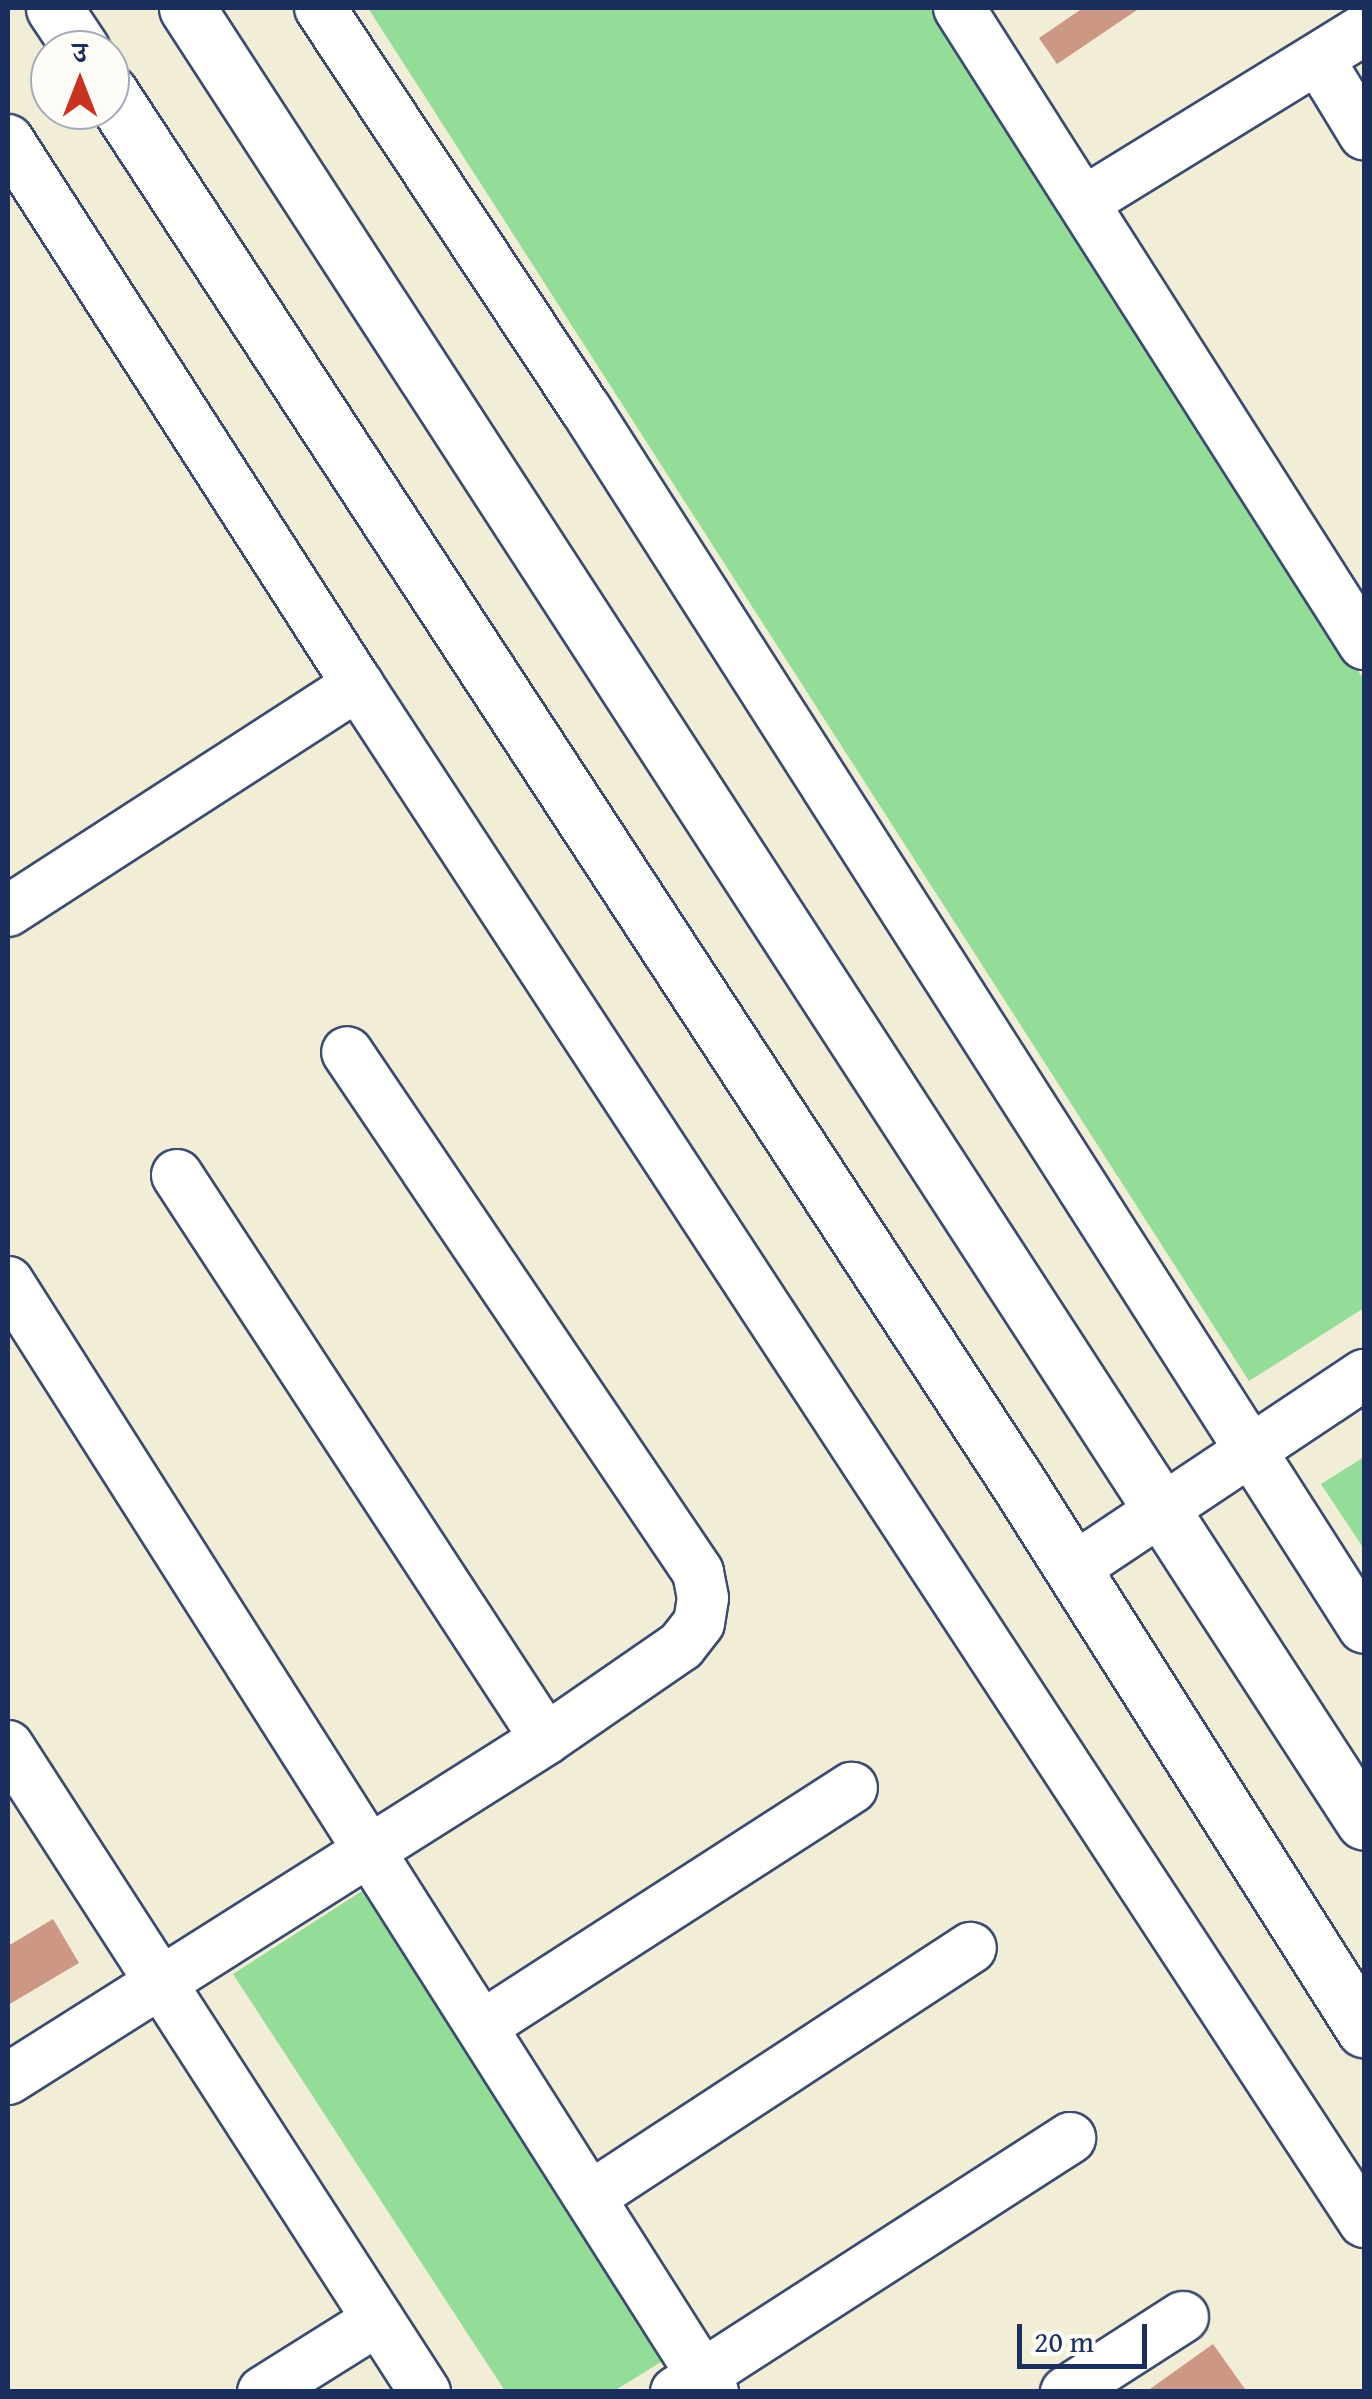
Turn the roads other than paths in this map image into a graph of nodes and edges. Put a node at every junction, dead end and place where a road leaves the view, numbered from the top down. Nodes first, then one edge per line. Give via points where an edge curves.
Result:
1 (54, 8) edge
2 (186, 8) edge
3 (320, 8) edge
4 (960, 8) edge
5 (69, 30) edge
6 (1364, 30) edge
7 (1318, 60) junction
8 (130, 124) edge
9 (1364, 134) edge
10 (8, 140) edge
11 (1084, 202) junction
12 (1364, 644) edge
13 (358, 685) junction
14 (8, 911) edge
15 (346, 1052) dead end
16 (176, 1175) dead end
17 (8, 1282) edge
18 (1364, 1375) edge
19 (1250, 1452) junction
20 (1164, 1510) junction
21 (1073, 1569) junction
22 (1364, 1628) edge
23 (546, 1738) junction
24 (8, 1746) edge
25 (852, 1788) dead end
26 (1364, 1822) edge
27 (370, 1850) junction
28 (971, 1948) dead end
29 (160, 1983) junction
30 (482, 2026) junction
31 (1364, 2029) edge
32 (8, 2079) edge
33 (1070, 2138) dead end
34 (590, 2197) junction
35 (1364, 2222) edge
36 (1183, 2318) dead end
37 (378, 2320) junction
38 (698, 2386) edge
39 (263, 2392) edge
40 (424, 2392) edge
41 (1066, 2392) edge

1 - 5 street
2 - 20 street
3 - 19 street via 584,408
4 - 11 street
6 - 7 street
7 - 9 street
7 - 11 street
8 - 21 street
10 - 13 street
11 - 12 street
13 - 14 street
13 - 35 street
15 - 23 street via 698,1572 699,1624 681,1646
16 - 23 street
17 - 27 street
18 - 19 street
19 - 20 street
19 - 22 street
20 - 21 street
20 - 26 street
21 - 31 street
23 - 27 street
24 - 29 street
25 - 30 street
27 - 29 street
27 - 30 street
28 - 34 street
29 - 32 street
29 - 37 street
30 - 34 street
33 - 38 street
34 - 38 street
36 - 41 street
37 - 39 street
37 - 40 street

